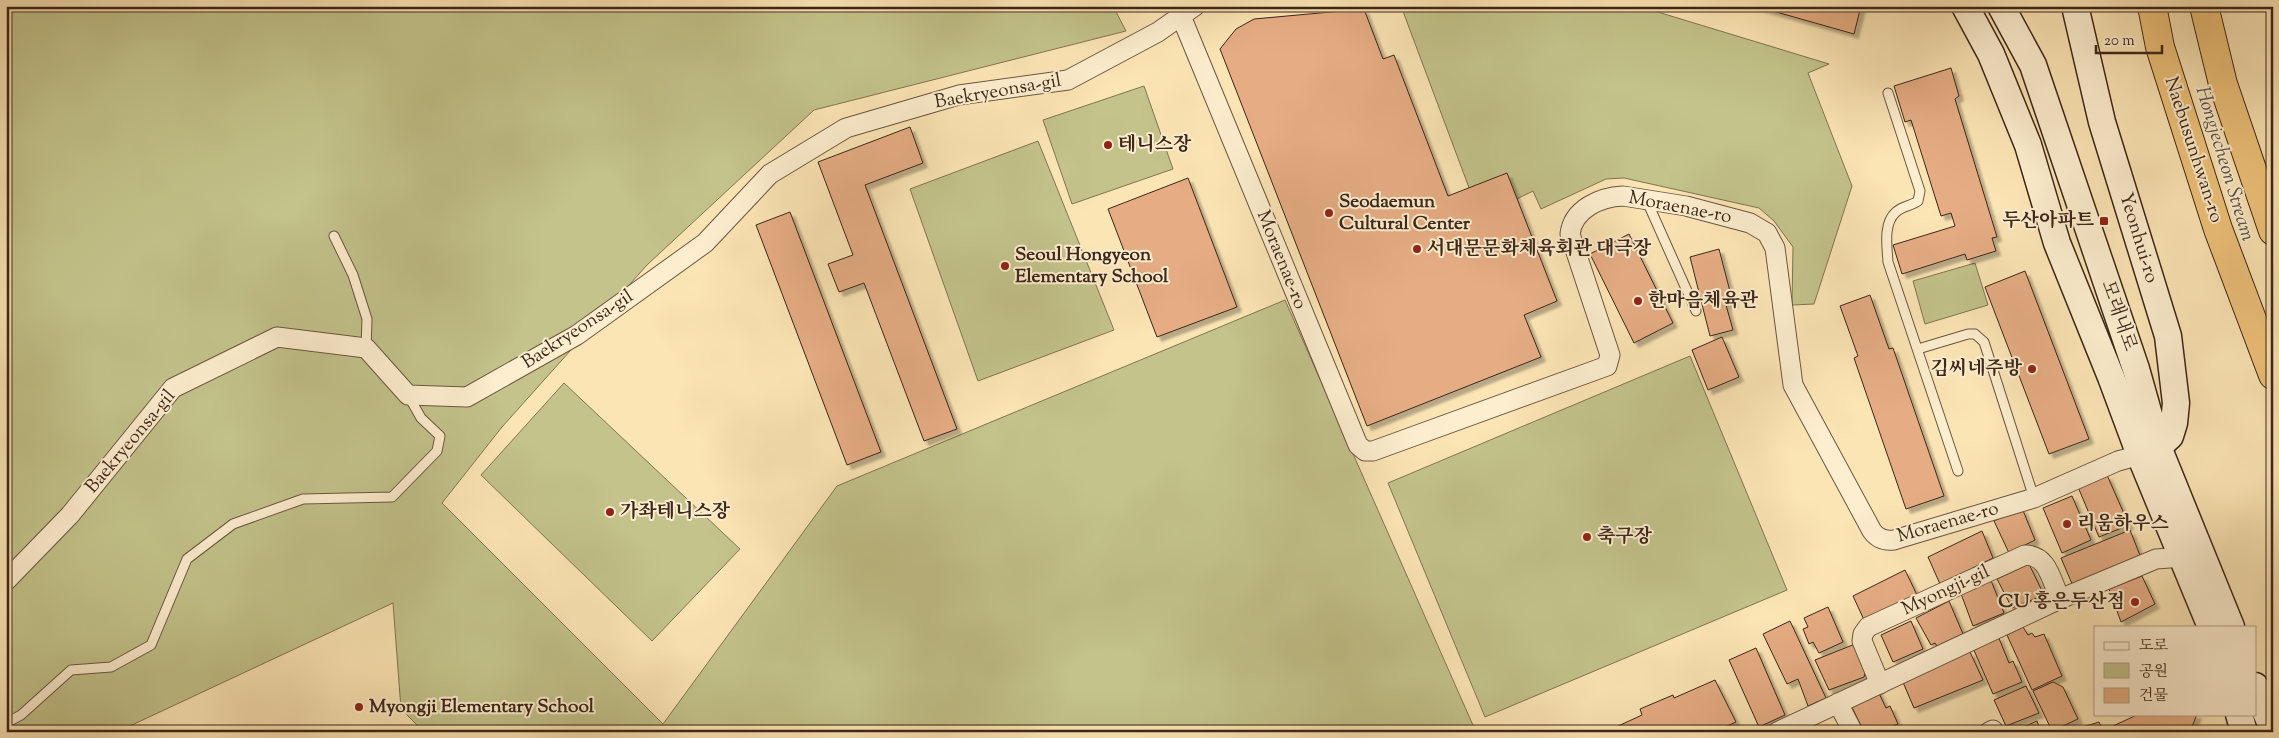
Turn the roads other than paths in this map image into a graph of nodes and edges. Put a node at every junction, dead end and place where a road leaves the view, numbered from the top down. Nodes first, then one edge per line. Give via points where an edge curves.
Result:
1 (1965, 6) edge
2 (2002, 6) edge
3 (2075, 6) edge
4 (2152, 6) edge
5 (2204, 6) edge
6 (1188, 11) edge
7 (1888, 93) dead end
8 (1646, 199) junction
9 (2273, 231) edge
10 (334, 236) dead end
11 (1696, 311) dead end
12 (2168, 336) junction
13 (2127, 345) junction
14 (366, 348) junction
15 (1918, 348) junction
16 (2273, 375) edge
17 (408, 395) junction
18 (2149, 451) junction
19 (1958, 470) dead end
20 (2034, 498) junction
21 (2183, 557) junction
22 (6, 581) edge
23 (2060, 599) junction
24 (2211, 626) edge
25 (2231, 626) edge
26 (1880, 684) junction
27 (2256, 688) edge
28 (1838, 703) junction
29 (2240, 716) edge
30 (6, 723) edge
31 (2273, 729) edge
32 (1777, 732) edge
33 (1853, 732) edge
34 (1989, 732) edge
35 (1994, 732) edge
36 (2244, 732) edge

1 - 18 main road via 1991,54 2028,146 2058,243 2108,369
2 - 13 main road, 모래내로 via 2033,65
3 - 12 main road, Yeonhui-ro via 2102,122
4 - 16 highway, Naebusunhwan-ro via 2160,47 2216,220
5 - 9 highway via 2223,84
6 - 8 street, Moraenae-ro via 1358,446 1365,451 1382,448 1607,366 1610,355 1570,234 1571,227 1584,209 1611,197
6 - 17 street, Baekryeonsa-gil via 1158,32 1068,80 959,95 846,128 770,174 705,243 576,335 467,397
7 - 15 lane via 1920,190 1918,201 1896,212 1887,235 1888,262
8 - 11 lane
8 - 20 street, Moraenae-ro via 1724,216 1755,225 1767,233 1775,248 1793,385 1875,535 1894,540
10 - 14 lane via 353,275 367,320
12 - 13 main road via 2161,351 2151,357 2138,355
12 - 18 main road, Yeonhui-ro via 2176,403 2174,423 2170,436
13 - 18 main road, 모래내로 via 2136,369
14 - 17 street
14 - 22 street, Baekryeonsa-gil via 277,337 173,388 70,515
15 - 19 lane
15 - 20 lane via 1968,334 1974,334 1984,342
17 - 30 lane via 422,418 440,436 437,452 392,497 303,499 233,524 187,559 151,645 111,667 71,670 21,715
18 - 20 street, Moraenae-ro
18 - 21 main road
18 - 25 main road, 모래내로
21 - 23 street via 2156,559
21 - 24 main road
23 - 26 street
23 - 26 street, Myongji-gil via 2042,560 2035,555 2026,555 1877,623 1865,630 1862,641
26 - 28 street
27 - 31 main road
28 - 32 street
28 - 33 street
29 - 36 main road
34 - 35 street

